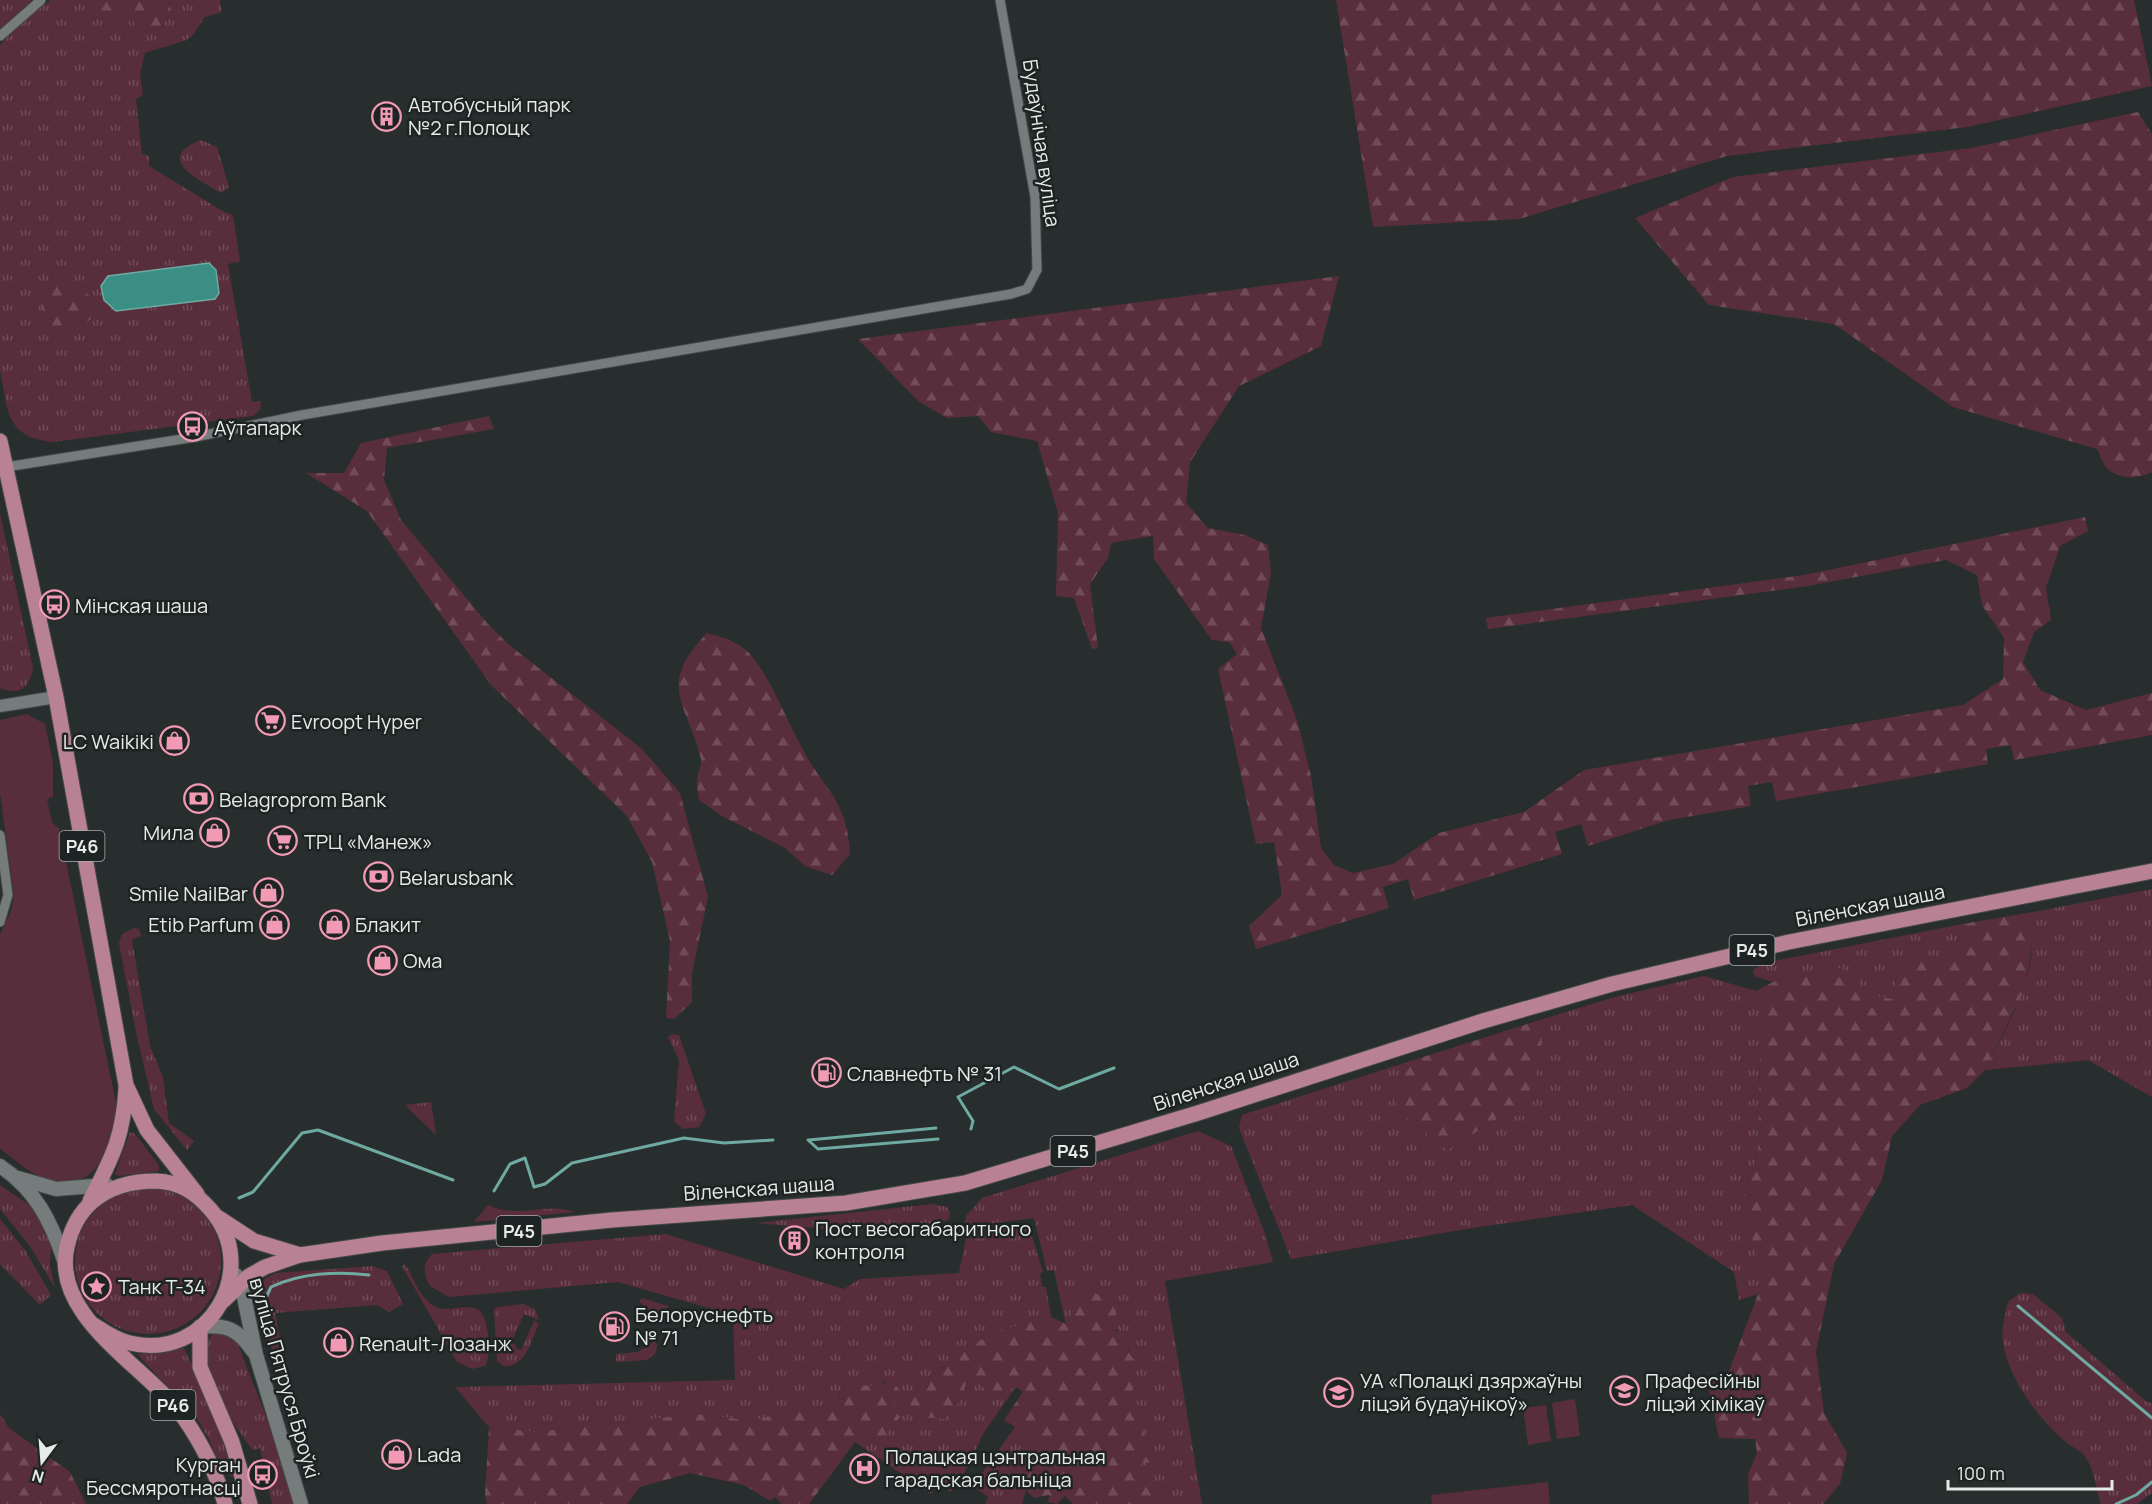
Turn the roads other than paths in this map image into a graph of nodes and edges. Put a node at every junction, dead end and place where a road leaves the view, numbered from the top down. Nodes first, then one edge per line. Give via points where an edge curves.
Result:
1 (41, 0) edge
2 (1000, 0) edge
3 (0, 36) edge
4 (0, 441) edge
5 (6, 467) junction
6 (56, 697) junction
7 (0, 706) edge
8 (0, 835) edge
9 (2152, 871) edge
10 (0, 922) edge
11 (126, 1085) junction
12 (0, 1166) edge
13 (18, 1178) junction
14 (123, 1184) junction
15 (98, 1185) junction
16 (197, 1194) junction
17 (87, 1206) junction
18 (217, 1216) junction
19 (300, 1254) junction
20 (64, 1260) junction
21 (232, 1262) junction
22 (239, 1284) junction
23 (223, 1301) junction
24 (93, 1325) junction
25 (200, 1327) junction
26 (256, 1355) junction
27 (225, 1504) edge
28 (250, 1504) edge
29 (301, 1504) edge

1 - 3 street
2 - 5 street, Будаўнічая вуліца via 1035,197 1037,270 1027,289
4 - 5 main road, Р46
5 - 6 main road, Р46
6 - 7 street
6 - 11 main road, Р46
8 - 10 street via 8,895
9 - 19 main road, Віленская шаша / Р45 via 1789,942 1612,984 965,1183 846,1203 612,1220
11 - 15 main road, Р46 via 124,1124
11 - 16 main road, Р46 via 147,1130
12 - 13 main road
13 - 15 main road via 56,1189
13 - 20 main road via 52,1225
14 - 15 main road
14 - 16 main road, Р46 via 171,1182
14 - 17 main road, Р46
15 - 17 main road, Р46
16 - 18 main road, Р46
17 - 20 main road, Р46 via 69,1237
18 - 19 main road, Р45 via 254,1241
18 - 21 main road, Р46 via 226,1231
19 - 22 main road, Р45 via 265,1267
20 - 24 main road, Р46 via 70,1294
21 - 22 main road, вуліца Пятруся Броўкі
21 - 23 main road, Р46 via 231,1281
22 - 23 main road, Р45
22 - 26 main road, вуліца Пятруся Броўкі
23 - 25 main road, Р46
24 - 25 main road, Р46 via 130,1343 148,1345 183,1337
24 - 27 main road, Р46 via 184,1418 204,1450
25 - 26 main road via 229,1327 239,1332
25 - 28 main road, Р46 via 200,1366 232,1442
26 - 29 main road, вуліца Пятруся Броўкі

